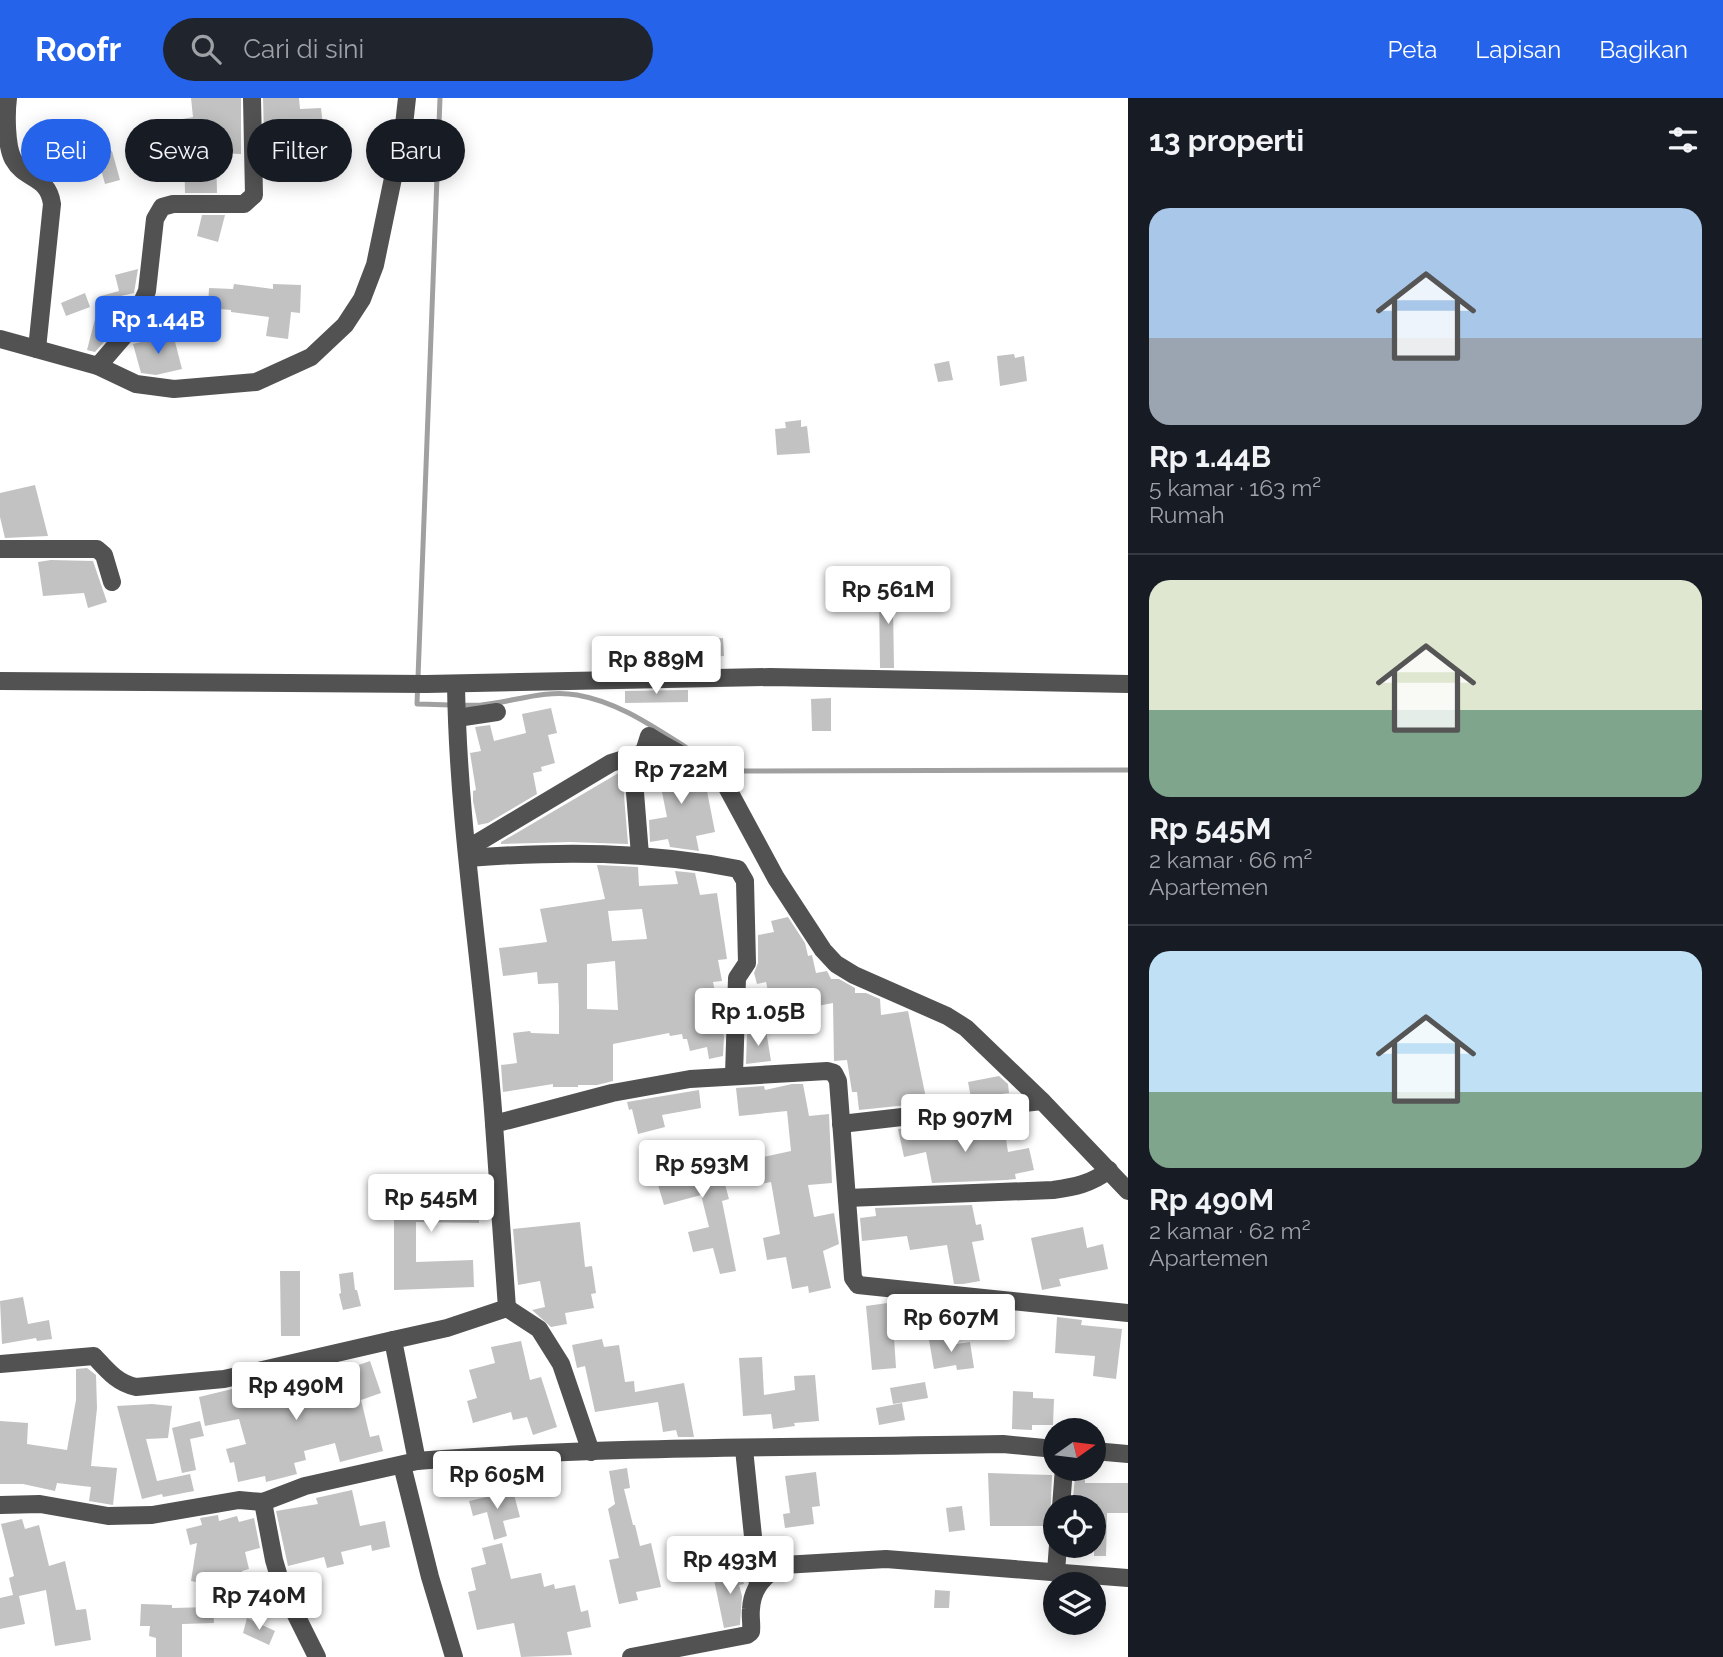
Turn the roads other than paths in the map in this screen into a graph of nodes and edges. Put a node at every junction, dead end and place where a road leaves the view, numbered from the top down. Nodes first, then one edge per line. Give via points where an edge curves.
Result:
1 (8, 98) edge
2 (252, 98) edge
3 (407, 98) edge
4 (0, 339) edge
5 (37, 349) junction
6 (98, 366) junction
7 (0, 549) edge
8 (112, 582) dead end
9 (0, 681) edge
10 (1128, 684) edge
11 (456, 703) junction
12 (497, 712) dead end
13 (638, 754) junction
14 (467, 853) junction
15 (640, 855) junction
16 (734, 1076) junction
17 (1042, 1101) junction
18 (494, 1124) junction
19 (841, 1124) junction
20 (1109, 1170) junction
21 (1128, 1191) edge
22 (847, 1198) junction
23 (507, 1308) junction
24 (1128, 1313) edge
25 (393, 1340) junction
26 (0, 1364) edge
27 (1043, 1448) edge
28 (744, 1449) junction
29 (591, 1451) junction
30 (1106, 1452) edge
31 (1128, 1454) edge
32 (410, 1463) junction
33 (263, 1502) junction
34 (0, 1505) edge
35 (1057, 1558) edge
36 (1056, 1572) joint
37 (1106, 1576) edge
38 (1128, 1578) edge
39 (758, 1585) junction
40 (317, 1657) edge
41 (454, 1657) edge
42 (631, 1657) edge

1 - 5 street via 11,156 49,189 52,204
2 - 6 street via 254,195 244,204 162,207 155,219 147,291 130,329
3 - 6 street via 375,265 362,299 345,325 311,357 256,382 174,389 136,384
4 - 5 street
5 - 6 street
7 - 8 street via 97,549 104,555
9 - 11 street via 419,684
10 - 11 street via 770,677
11 - 12 street
11 - 14 street
13 - 14 street via 600,769
13 - 15 street
13 - 17 street via 649,736 723,780 776,878 836,964 966,1028
14 - 15 street
14 - 18 street
15 - 16 street via 736,869 743,875 747,961 737,978
16 - 18 street via 636,1087
16 - 19 street via 834,1073
17 - 19 street
17 - 20 street
18 - 23 street
19 - 22 street
20 - 21 street
20 - 22 street via 1077,1187 1053,1190
22 - 24 street via 853,1278 858,1285
23 - 25 street
23 - 29 street via 539,1329 561,1364
25 - 26 street via 224,1379 136,1387 115,1379 94,1356
25 - 32 street
27 - 28 street via 1003,1444
28 - 29 street
28 - 39 street
29 - 32 street
30 - 31 street
32 - 33 street via 305,1486
32 - 41 street via 430,1577
33 - 34 street via 239,1500 152,1515 108,1516 40,1504
33 - 40 street via 282,1587
35 - 36 street
36 - 39 street via 886,1559 783,1565
37 - 38 street
39 - 42 street via 747,1635

